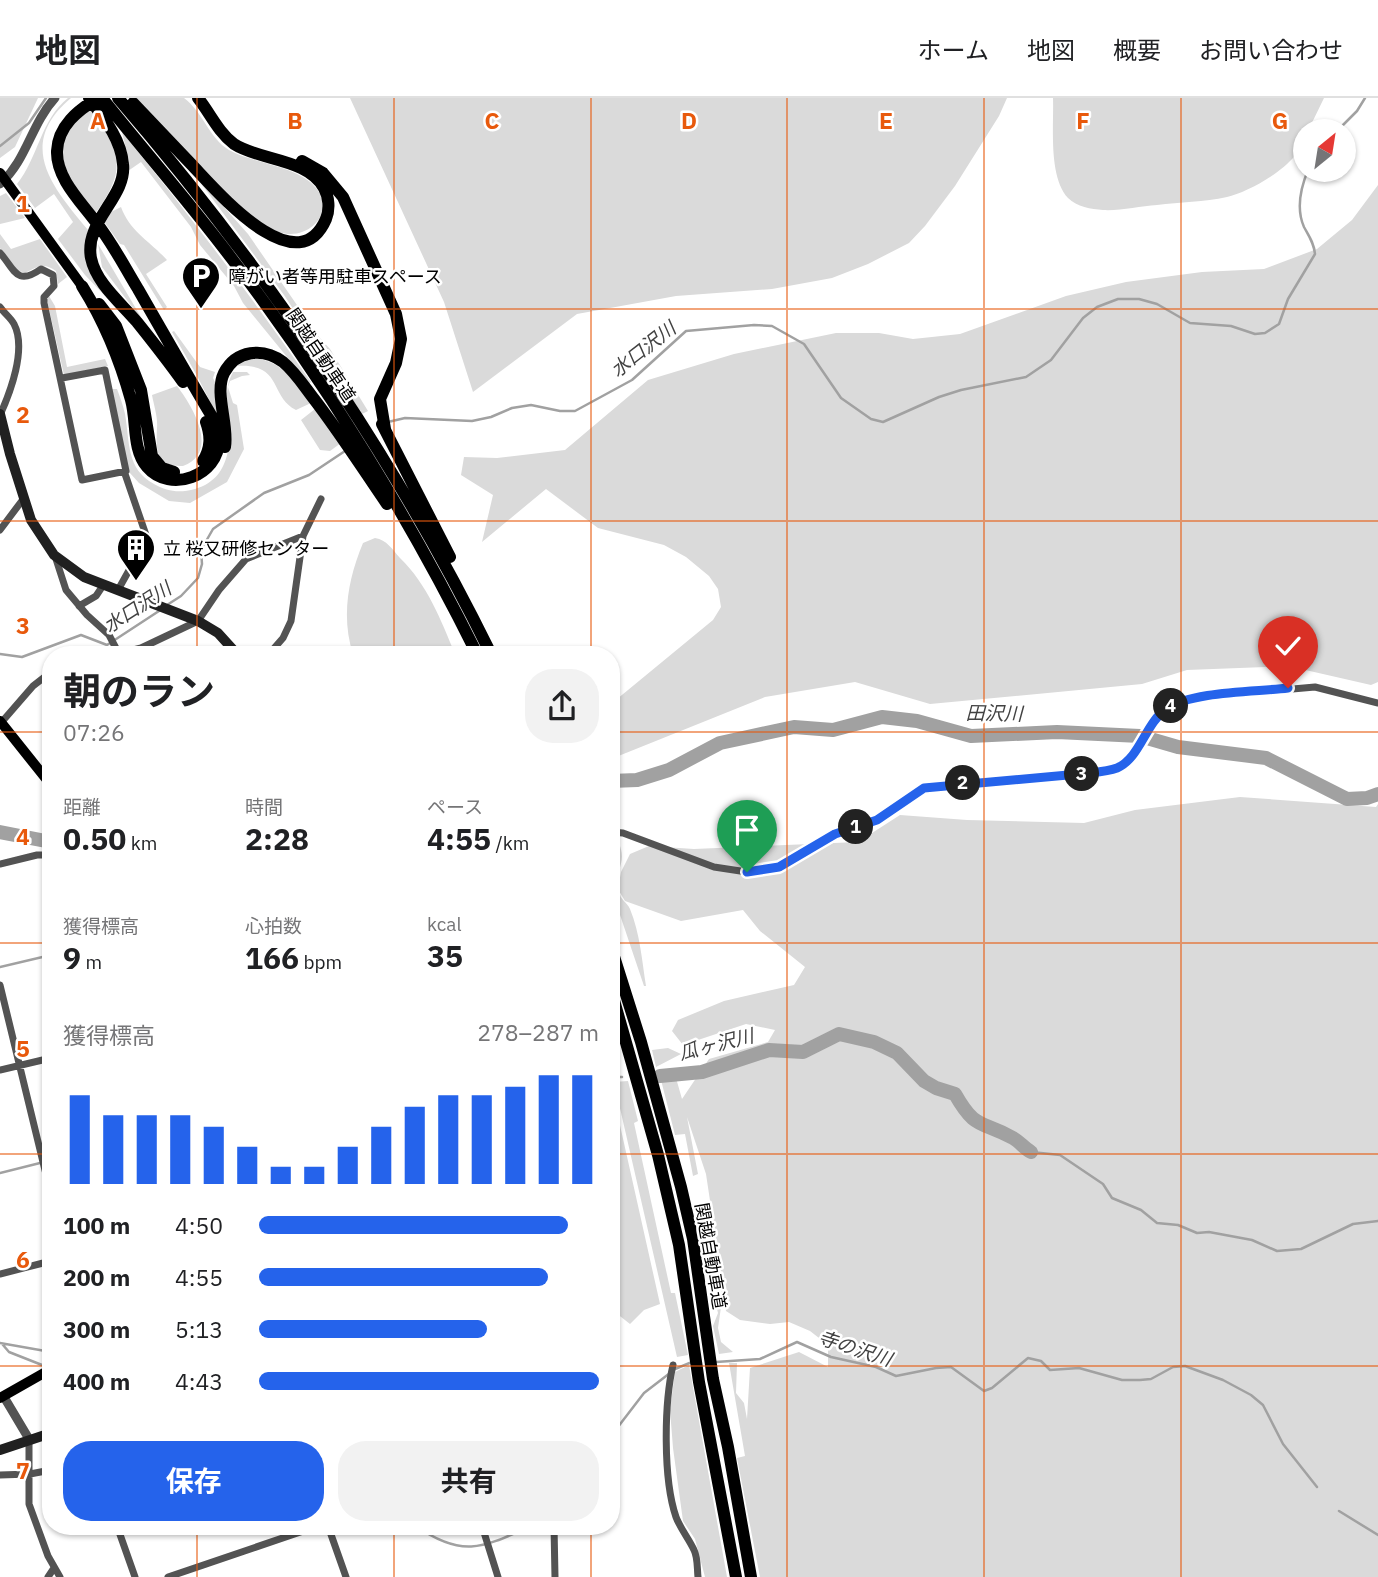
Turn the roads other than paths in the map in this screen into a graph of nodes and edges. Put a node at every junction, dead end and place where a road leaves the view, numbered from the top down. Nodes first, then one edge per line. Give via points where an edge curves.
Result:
1 (55, 98) edge
2 (118, 98) edge
3 (128, 98) edge
4 (198, 98) edge
5 (207, 98) edge
6 (95, 100) edge
7 (0, 173) edge
8 (0, 184) edge
9 (0, 253) edge
10 (82, 286) junction
11 (0, 307) edge
12 (62, 378) junction
13 (186, 385) junction
14 (0, 415) edge
15 (346, 421) junction
16 (372, 462) junction
17 (149, 470) junction
18 (124, 471) junction
19 (24, 498) junction
20 (321, 499) dead end
21 (0, 530) edge
22 (303, 536) junction
23 (54, 555) junction
24 (104, 584) junction
25 (118, 590) junction
26 (466, 603) junction
27 (79, 606) junction
28 (198, 621) junction
29 (115, 646) edge
30 (145, 646) edge
31 (230, 646) edge
32 (276, 646) edge
33 (473, 646) edge
34 (487, 646) edge
35 (42, 679) edge
36 (1378, 703) edge
37 (1, 723) edge
38 (42, 774) edge
39 (620, 833) edge
40 (42, 855) edge
41 (0, 864) edge
42 (620, 976) edge
43 (0, 985) edge
44 (620, 1023) edge
45 (42, 1060) edge
46 (20, 1066) junction
47 (0, 1070) edge
48 (42, 1158) edge
49 (42, 1263) edge
50 (0, 1274) edge
51 (673, 1366) dead end
52 (42, 1374) edge
53 (2, 1398) edge
54 (42, 1435) edge
55 (29, 1439) junction
56 (0, 1450) edge
57 (42, 1471) edge
58 (30, 1474) junction
59 (0, 1475) edge
60 (120, 1535) edge
61 (292, 1535) edge
62 (331, 1535) edge
63 (485, 1535) edge
64 (554, 1535) edge
65 (54, 1568) junction
66 (48, 1577) edge
67 (60, 1577) edge
68 (135, 1577) edge
69 (168, 1577) edge
70 (345, 1577) edge
71 (498, 1577) edge
72 (555, 1577) edge
73 (698, 1577) edge
74 (736, 1577) edge
75 (751, 1577) edge

1 - 8 street via 18,164
2 - 15 highway, 関越自動車道 via 242,250 317,355
3 - 4 highway via 240,214 273,237 293,242 310,238 328,216 324,187 303,170 233,143
5 - 26 highway via 237,136 311,165 330,179 343,197 390,299 401,339 376,407 462,582
6 - 13 highway via 123,164 119,185 92,238 94,268
6 - 13 highway via 66,113 57,127 50,148 52,172 114,262
6 - 15 highway, 関越自動車道 via 232,258
6 - 17 highway via 76,113 64,130 57,151 61,172 106,236 218,432 213,461 196,476 172,480
7 - 10 main road
9 - 12 street via 20,276 41,268 54,275 54,286 44,303
10 - 13 highway via 110,316 121,337 144,402 152,456 162,468 177,473 197,467 209,447 208,427
10 - 17 highway via 99,312 132,403 139,453
11 - 14 street via 17,333 14,378
12 - 18 street via 82,480
12 - 18 street via 105,370
14 - 19 main road
15 - 16 highway
15 - 16 highway, 関越自動車道
15 - 17 highway via 285,363 261,352 249,353 233,360 222,379 226,442 214,471 195,485 183,486 162,482
16 - 26 highway, 関越自動車道
16 - 33 highway via 391,510 413,533
18 - 25 street via 147,538
19 - 21 street
19 - 23 main road via 31,520
20 - 22 street
22 - 28 street via 246,559
22 - 32 street via 291,621
23 - 24 main road via 71,569
23 - 27 street via 66,590
24 - 25 main road
24 - 27 street via 96,596
25 - 28 main road
26 - 34 highway, 関越自動車道
27 - 29 street
28 - 30 street
28 - 31 main road
35 - 37 street
36 - 39 street via 1315,687 1192,698 1157,717 1136,750 1116,768 924,788 877,820 835,834 779,867 747,872 714,867
37 - 38 main road
40 - 41 street
42 - 75 highway, 関越自動車道 via 693,1239 713,1379
43 - 46 street
44 - 74 highway, 関越自動車道 via 674,1222
45 - 46 street
46 - 47 street
46 - 48 street
49 - 50 street
51 - 73 street via 667,1463 676,1518 696,1553
52 - 53 main road
53 - 55 street
54 - 55 main road
55 - 56 main road
55 - 58 street
57 - 58 street
58 - 59 street
58 - 65 street via 29,1504
60 - 68 street
61 - 69 street
62 - 70 street
63 - 71 street
64 - 72 street
65 - 66 street
65 - 67 street

